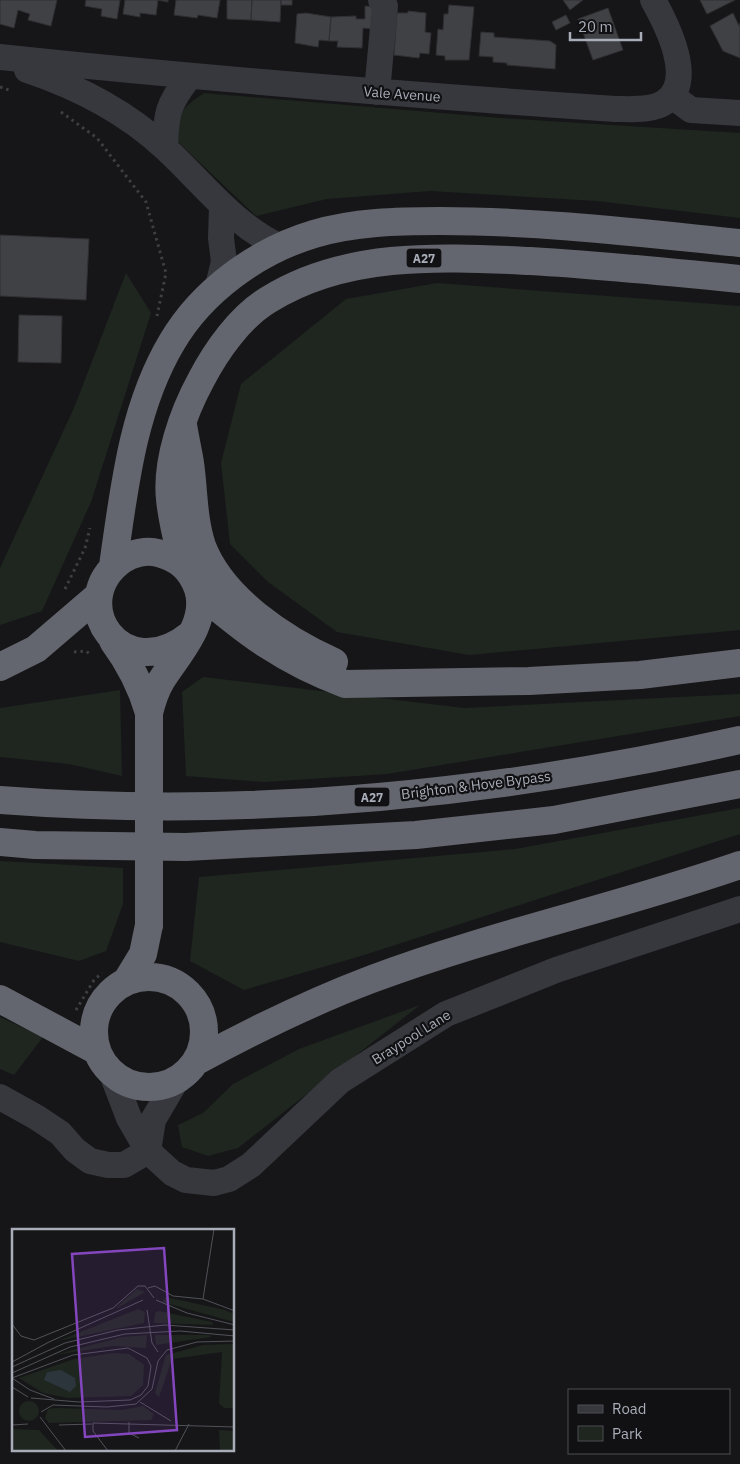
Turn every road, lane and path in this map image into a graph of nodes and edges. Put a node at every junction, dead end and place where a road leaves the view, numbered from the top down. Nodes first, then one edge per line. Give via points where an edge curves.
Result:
1 (381, 0) edge
2 (653, 0) edge
3 (0, 57) edge
4 (0, 61) edge
5 (189, 77) junction
6 (0, 86) edge
7 (377, 92) junction
8 (18, 94) dead end
9 (672, 96) junction
10 (55, 108) dead end
11 (740, 113) edge
12 (165, 148) junction
13 (222, 207) junction
14 (740, 243) edge
15 (281, 247) junction
16 (740, 279) edge
17 (218, 286) junction
18 (153, 325) dead end
19 (183, 425) junction
20 (92, 522) dead end
21 (183, 564) junction
22 (113, 566) junction
23 (64, 592) dead end
24 (199, 592) junction
25 (99, 595) junction
26 (108, 634) junction
27 (191, 634) junction
28 (69, 652) dead end
29 (93, 657) dead end
30 (740, 662) edge
31 (0, 667) edge
32 (405, 682) junction
33 (149, 713) junction
34 (740, 740) edge
35 (740, 784) edge
36 (0, 800) edge
37 (0, 842) edge
38 (740, 865) edge
39 (740, 908) edge
40 (149, 925) junction
41 (169, 980) junction
42 (126, 982) junction
43 (0, 999) edge
44 (104, 1061) junction
45 (186, 1070) junction
46 (0, 1097) edge
47 (148, 1151) junction

1 - 7 street via 385,6
2 - 9 street via 673,41 679,82
3 - 5 street, Vale Avenue
4 - 12 street via 54,79 110,105
5 - 7 street, Vale Avenue
5 - 12 street via 172,99 166,120
6 - 8 path
7 - 9 street, Vale Avenue via 615,109 663,104
9 - 11 street via 691,110
10 - 18 path via 97,138 146,202 166,273
12 - 13 street
13 - 15 street
13 - 17 street via 224,262
14 - 15 highway via 542,223 405,221 314,234
15 - 17 highway
16 - 19 highway, A27 via 452,257 355,266 297,284 266,300 246,318 208,366
17 - 22 highway via 196,308 172,342 140,414
19 - 21 highway, A27 via 170,460 169,498
19 - 32 highway, A27 via 202,546 233,594 259,617 321,655 351,669
20 - 23 path via 85,548
21 - 22 highway via 170,556 140,552
21 - 24 highway via 193,576
22 - 25 highway
24 - 27 highway via 200,606
24 - 32 highway, A27 via 263,644 318,674 345,684
25 - 26 highway via 99,611
25 - 31 highway via 36,649
26 - 27 highway via 126,647 153,653 167,650
26 - 33 highway via 142,687
27 - 33 highway via 155,692
28 - 29 path via 86,651
30 - 32 highway, A27 via 640,675 529,681
33 - 40 highway, bridge
34 - 36 highway, Brighton & Hove Bypass / A27 via 663,757 526,780 363,798 213,806 61,805
35 - 37 highway via 554,820 416,835 186,847
38 - 45 highway via 373,978 297,1009
39 - 47 street, Braypool Lane via 556,970 446,1014 340,1081 251,1165 229,1179 214,1183 186,1180 172,1173
40 - 41 highway
40 - 42 highway via 143,954
41 - 42 highway via 155,977
41 - 45 highway via 194,1000 201,1015 204,1031 202,1048
42 - 44 highway via 102,1003 96,1018 94,1034
43 - 44 highway
44 - 45 highway via 126,1081 143,1086 161,1085
44 - 47 street, Braypool Lane via 129,1118
45 - 47 street via 153,1120
46 - 47 street via 60,1133 90,1161 124,1165

